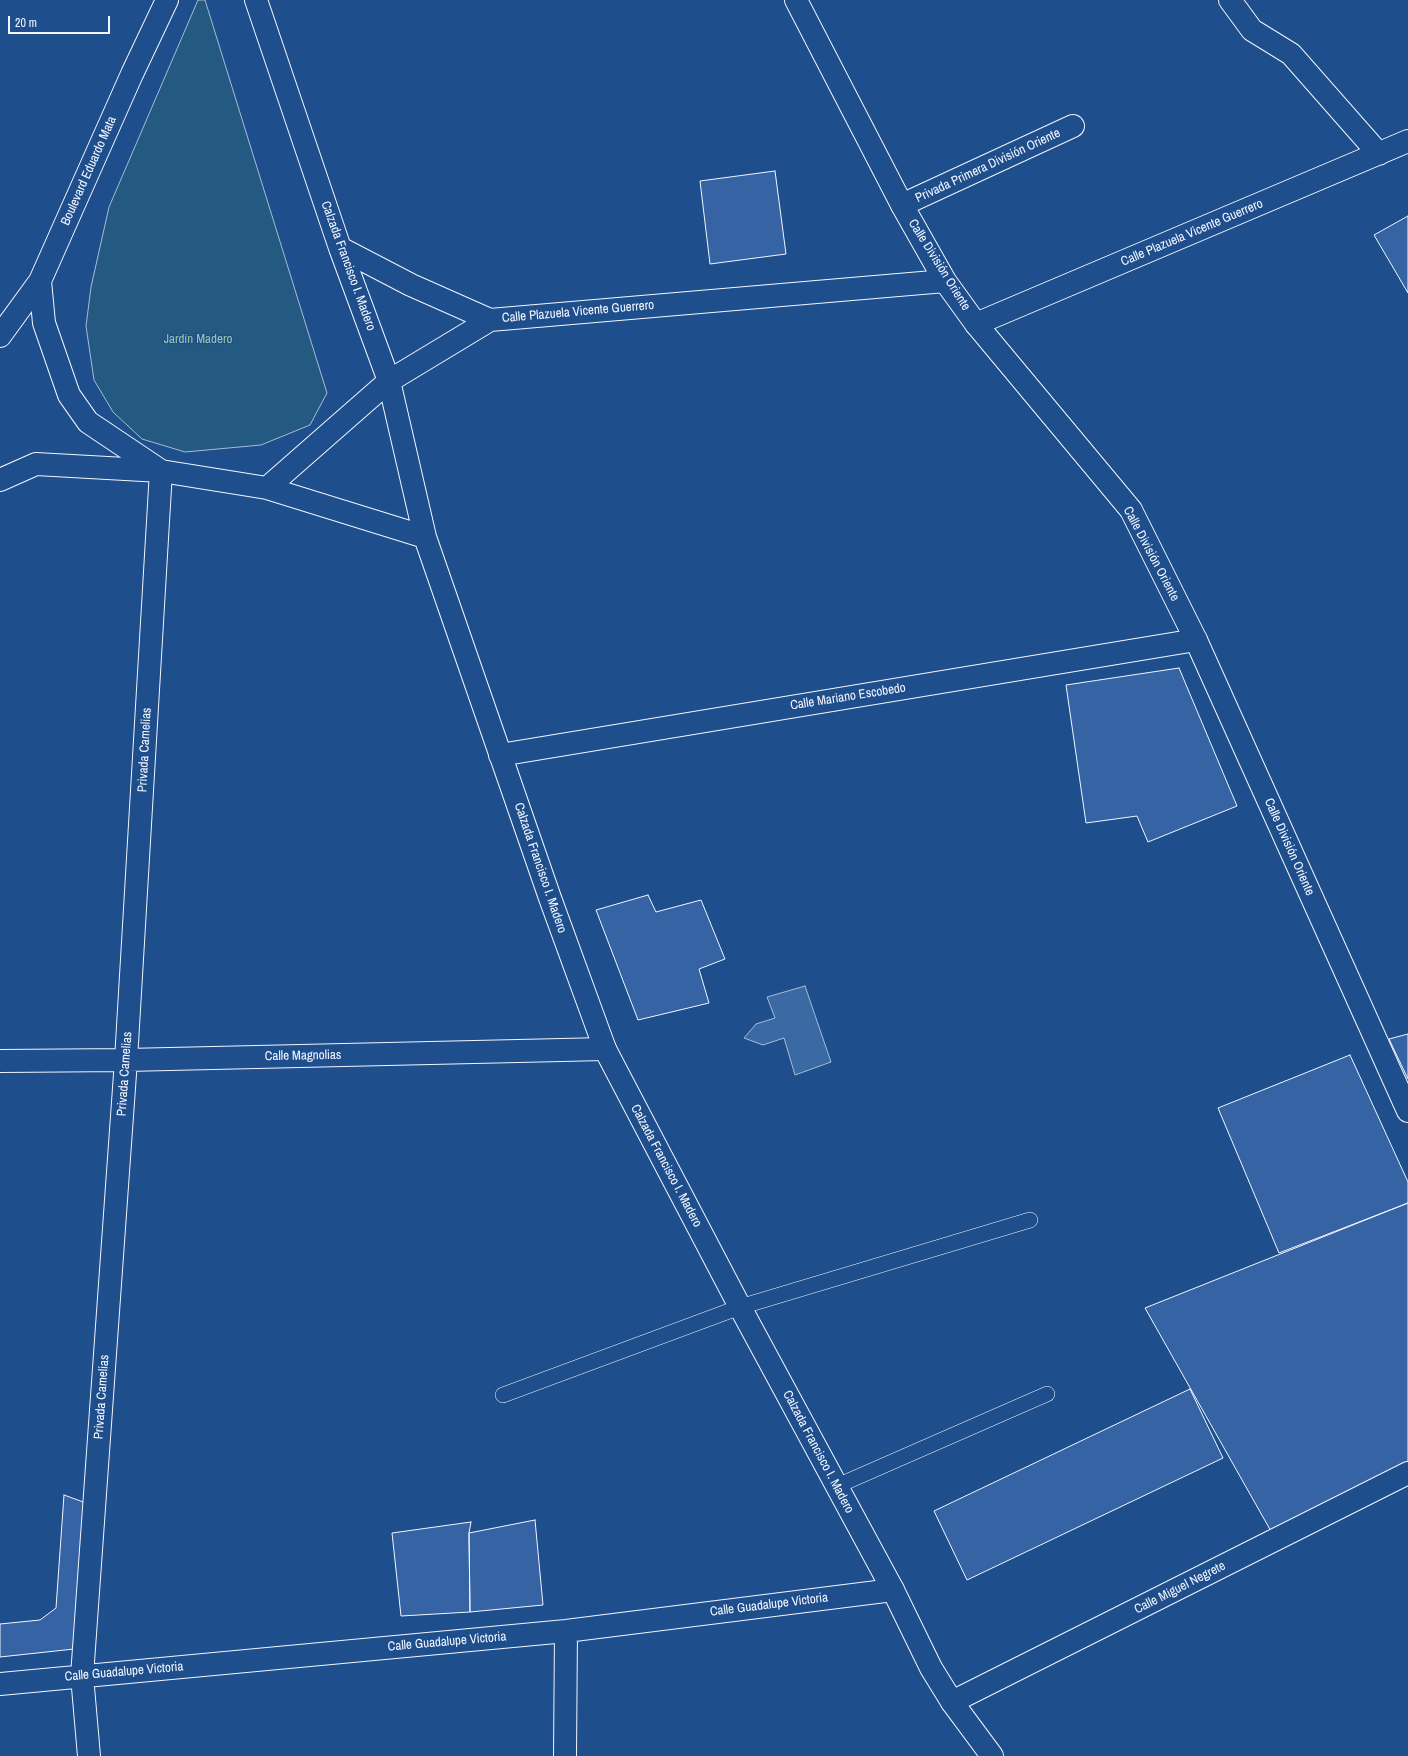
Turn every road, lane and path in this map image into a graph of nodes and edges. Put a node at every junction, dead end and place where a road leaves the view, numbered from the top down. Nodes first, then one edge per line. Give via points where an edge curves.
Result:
1 (168, 0) edge
2 (256, 0) edge
3 (796, 0) edge
4 (1230, 0) edge
5 (1073, 126) dead end
6 (1408, 141) edge
7 (1379, 154) junction
8 (902, 205) junction
9 (340, 248) junction
10 (945, 280) junction
11 (40, 281) junction
12 (490, 320) junction
13 (976, 324) junction
14 (0, 336) edge
15 (389, 381) junction
16 (161, 471) junction
17 (0, 480) edge
18 (267, 488) junction
19 (425, 537) junction
20 (1196, 640) junction
21 (500, 755) junction
22 (605, 1049) junction
23 (126, 1060) junction
24 (0, 1061) edge
25 (1408, 1111) edge
26 (1030, 1220) dead end
27 (740, 1307) junction
28 (1047, 1394) dead end
29 (503, 1395) dead end
30 (1408, 1473) edge
31 (836, 1486) junction
32 (893, 1590) junction
33 (566, 1631) junction
34 (82, 1676) junction
35 (0, 1684) edge
36 (952, 1702) junction
37 (89, 1756) edge
38 (565, 1756) edge
39 (992, 1756) edge

1 - 11 street, Boulevard Eduardo Mata via 132,74
2 - 9 street, Calzada Francisco I. Madero
3 - 8 street, Calle División Oriente
4 - 7 street via 1252,30 1291,54
5 - 8 street, Privada Primera División Oriente
6 - 7 street, Calle Plazuela Vicente Guerrero
7 - 13 street, Calle Plazuela Vicente Guerrero
8 - 10 street, Calle División Oriente
9 - 12 street via 411,285
9 - 15 street, Calzada Francisco I. Madero
10 - 12 street, Calle Plazuela Vicente Guerrero
10 - 13 street, Calle División Oriente
11 - 14 street, Boulevard Eduardo Mata
11 - 16 street via 44,322 69,395 88,422
12 - 15 street, Calle Plazuela Vicente Guerrero
13 - 20 street, Calle División Oriente via 1131,510
15 - 18 street, Calle Plazuela Vicente Guerrero
15 - 19 street, Calzada Francisco I. Madero
16 - 17 street via 36,464
16 - 18 street
16 - 23 street, Privada Camelias
18 - 19 street
19 - 21 street, Calzada Francisco I. Madero
20 - 21 street, Calle Mariano Escobedo
20 - 25 street, Calle División Oriente
21 - 22 street, Calzada Francisco I. Madero
22 - 23 street, Calle Magnolias
22 - 27 street, Calzada Francisco I. Madero
23 - 24 street, Calle Magnolias
23 - 34 street, Privada Camelias
26 - 27 lane
27 - 29 lane
27 - 31 street, Calzada Francisco I. Madero
28 - 31 lane
30 - 36 street, Calle Miguel Negrete
31 - 32 street, Calzada Francisco I. Madero
32 - 33 street, Calle Guadalupe Victoria
32 - 36 street, Calzada Francisco I. Madero via 931,1668
33 - 34 street, Calle Guadalupe Victoria
33 - 38 street
34 - 35 street, Calle Guadalupe Victoria
34 - 37 street, Privada Camelias
36 - 39 street, Calzada Francisco I. Madero

